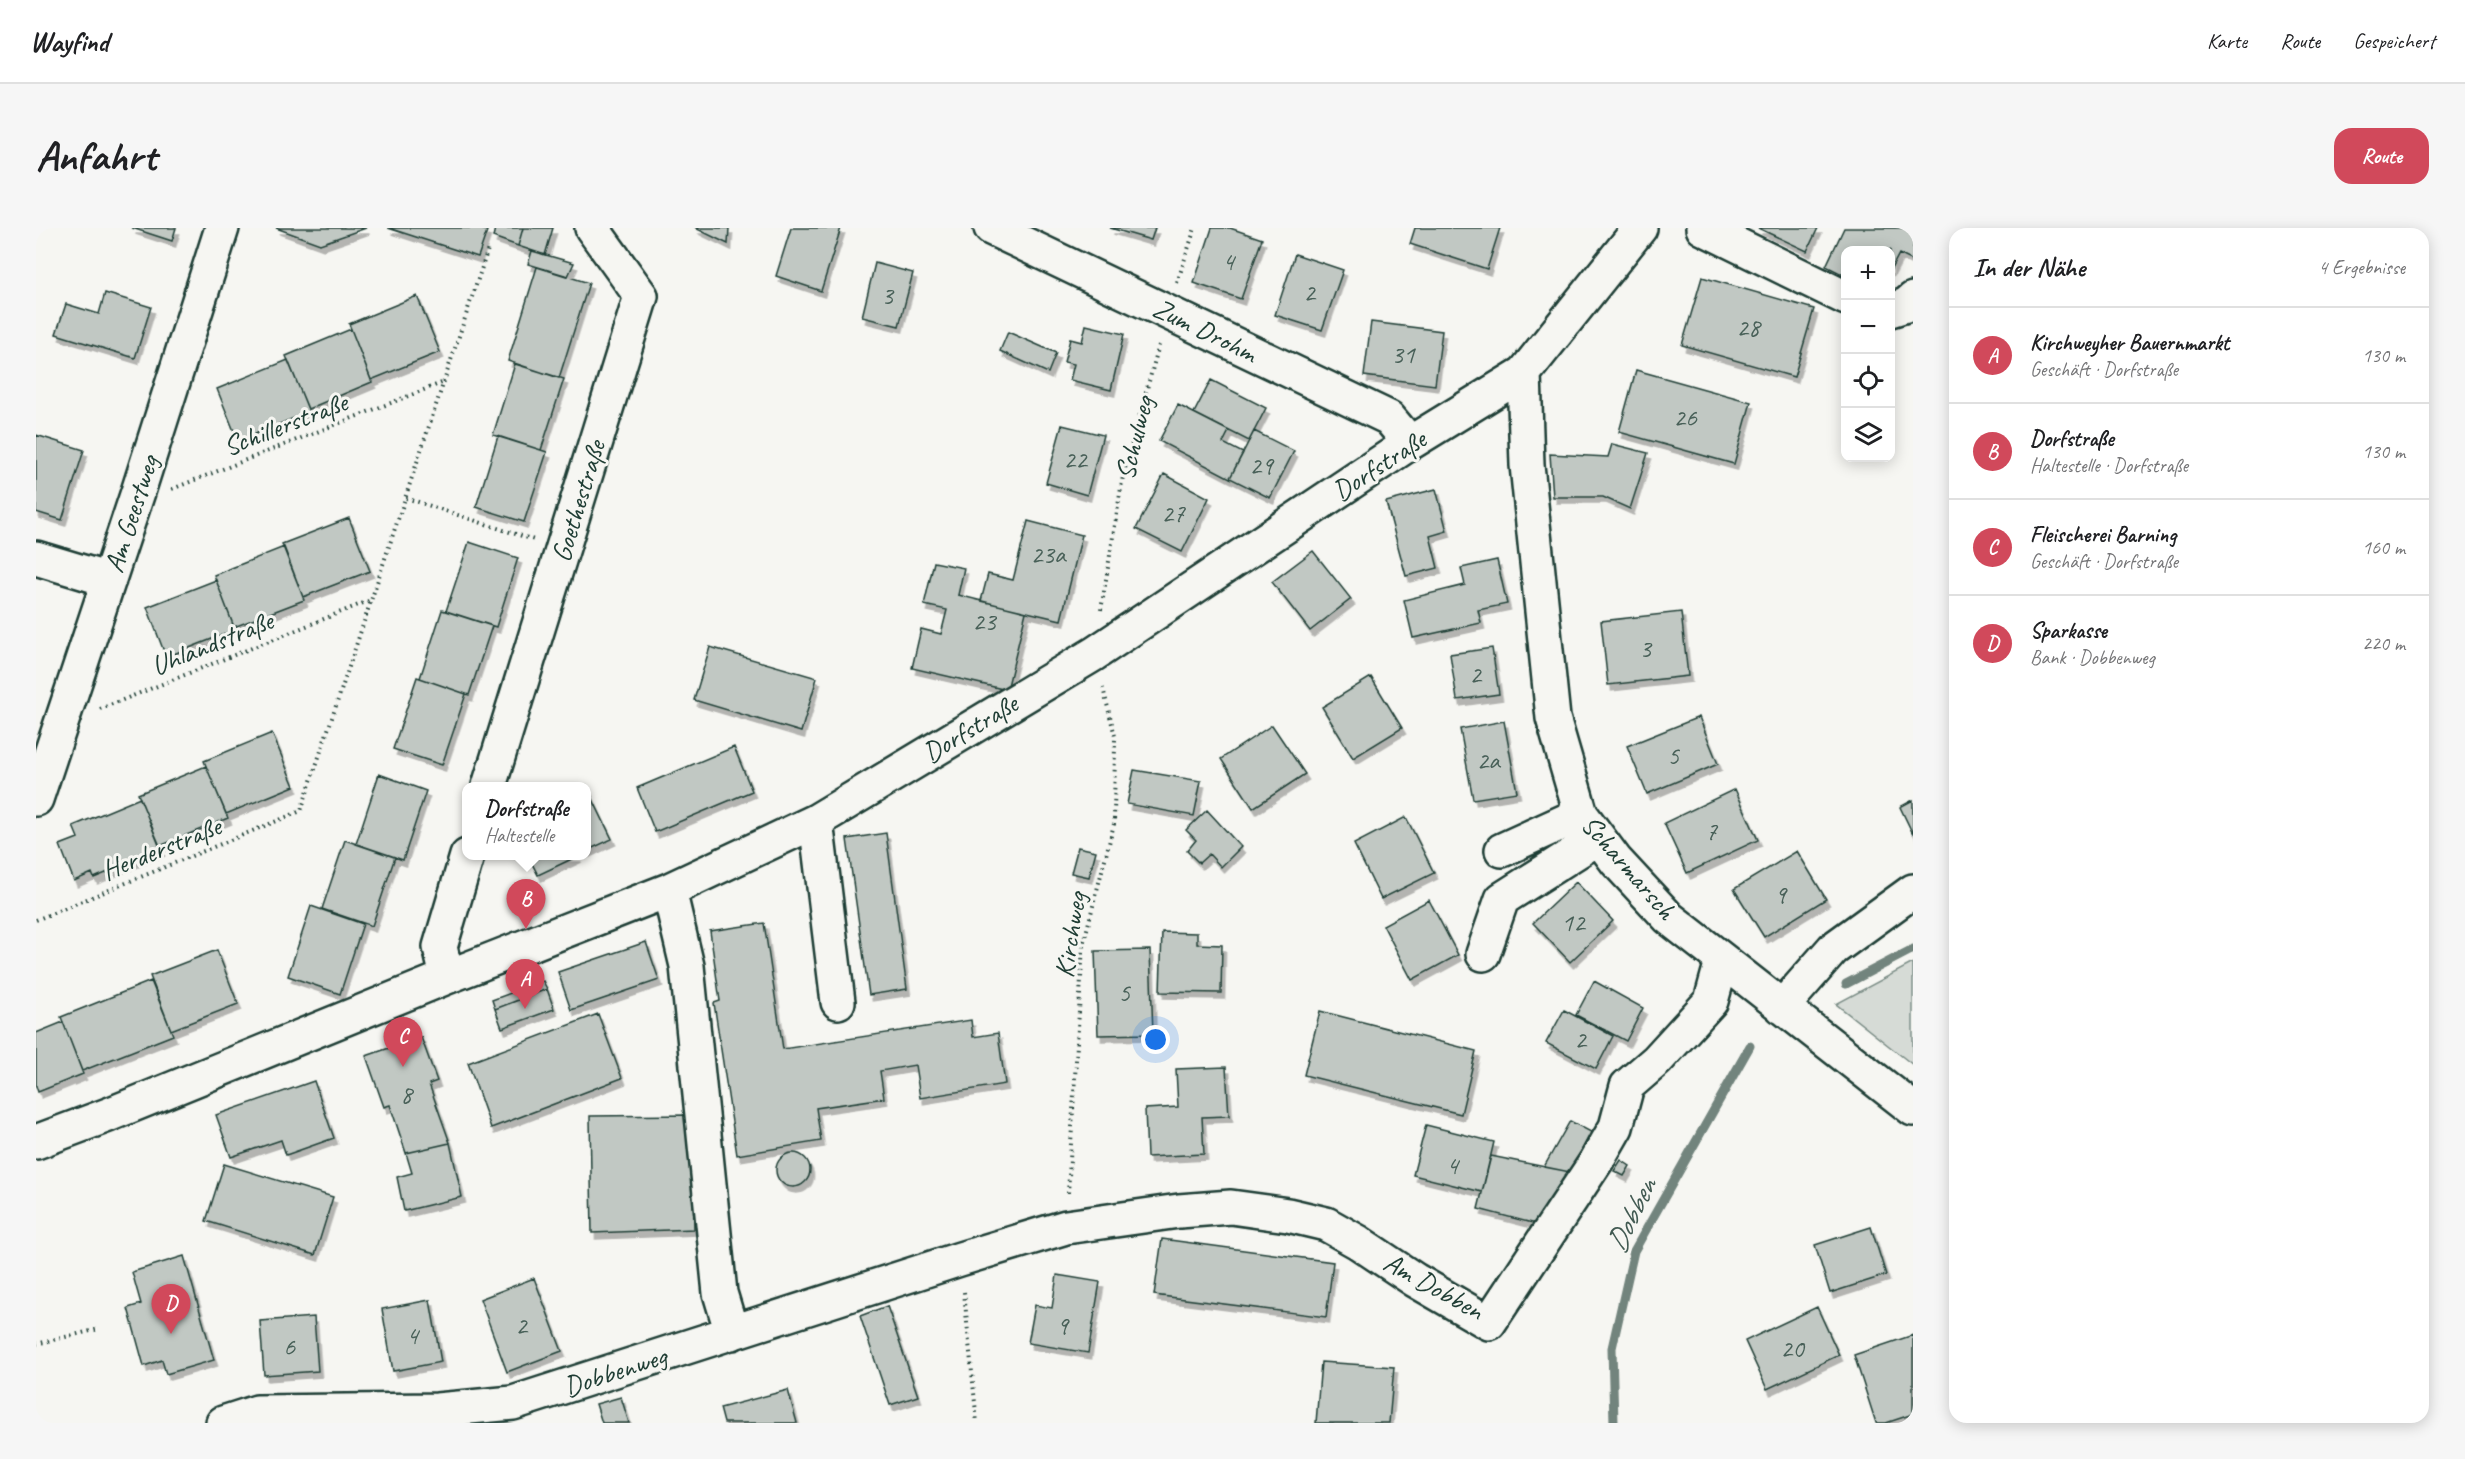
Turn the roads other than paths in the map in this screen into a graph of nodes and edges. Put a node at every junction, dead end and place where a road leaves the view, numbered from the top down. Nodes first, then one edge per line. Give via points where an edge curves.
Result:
1 (222, 228) edge
2 (592, 228) edge
3 (1640, 228) edge
4 (1703, 228) edge
5 (1005, 231) edge
6 (1841, 296) edge
7 (1913, 299) edge
8 (1895, 309) edge
9 (1524, 373) junction
10 (1410, 443) junction
11 (36, 558) edge
12 (109, 580) junction
13 (490, 782) edge
14 (36, 799) edge
15 (816, 821) junction
16 (1589, 826) junction
17 (1502, 850) dead end
18 (466, 860) edge
19 (669, 890) junction
20 (1913, 891) edge
21 (1483, 954) dead end
22 (1722, 961) junction
23 (447, 977) junction
24 (838, 1002) dead end
25 (1782, 1007) junction
26 (1913, 1109) edge
27 (36, 1142) edge
28 (960, 1259) joint
29 (732, 1333) junction
30 (223, 1423) edge

1 - 12 street, Am Geestweg
2 - 13 street, Goethestraße via 641,296
3 - 9 street, Dorfstraße
4 - 6 street
5 - 10 street, Zum Drohm via 1389,418
7 - 8 street
9 - 10 street, Dorfstraße
9 - 16 street, Scharmarsch via 1527,465 1553,718
10 - 15 street, Dorfstraße via 1094,654
11 - 12 street
12 - 14 street, Am Geestweg
15 - 19 street, Dorfstraße
15 - 24 street
16 - 17 street
16 - 21 street via 1502,899
16 - 22 street, Scharmarsch via 1670,918
18 - 23 street via 440,947
19 - 23 street, Dorfstraße
19 - 29 street via 687,966 720,1293
20 - 25 street via 1833,949
22 - 25 street, Scharmarsch
22 - 28 street, Am Dobben via 1711,1001 1627,1086 1616,1127 1597,1160 1489,1323 1326,1224 1231,1207 1066,1227
23 - 27 street, Dorfstraße
25 - 26 street, Scharmarsch
28 - 29 street, Dobbenweg
29 - 30 street, Dobbenweg via 513,1403 437,1410 257,1412

